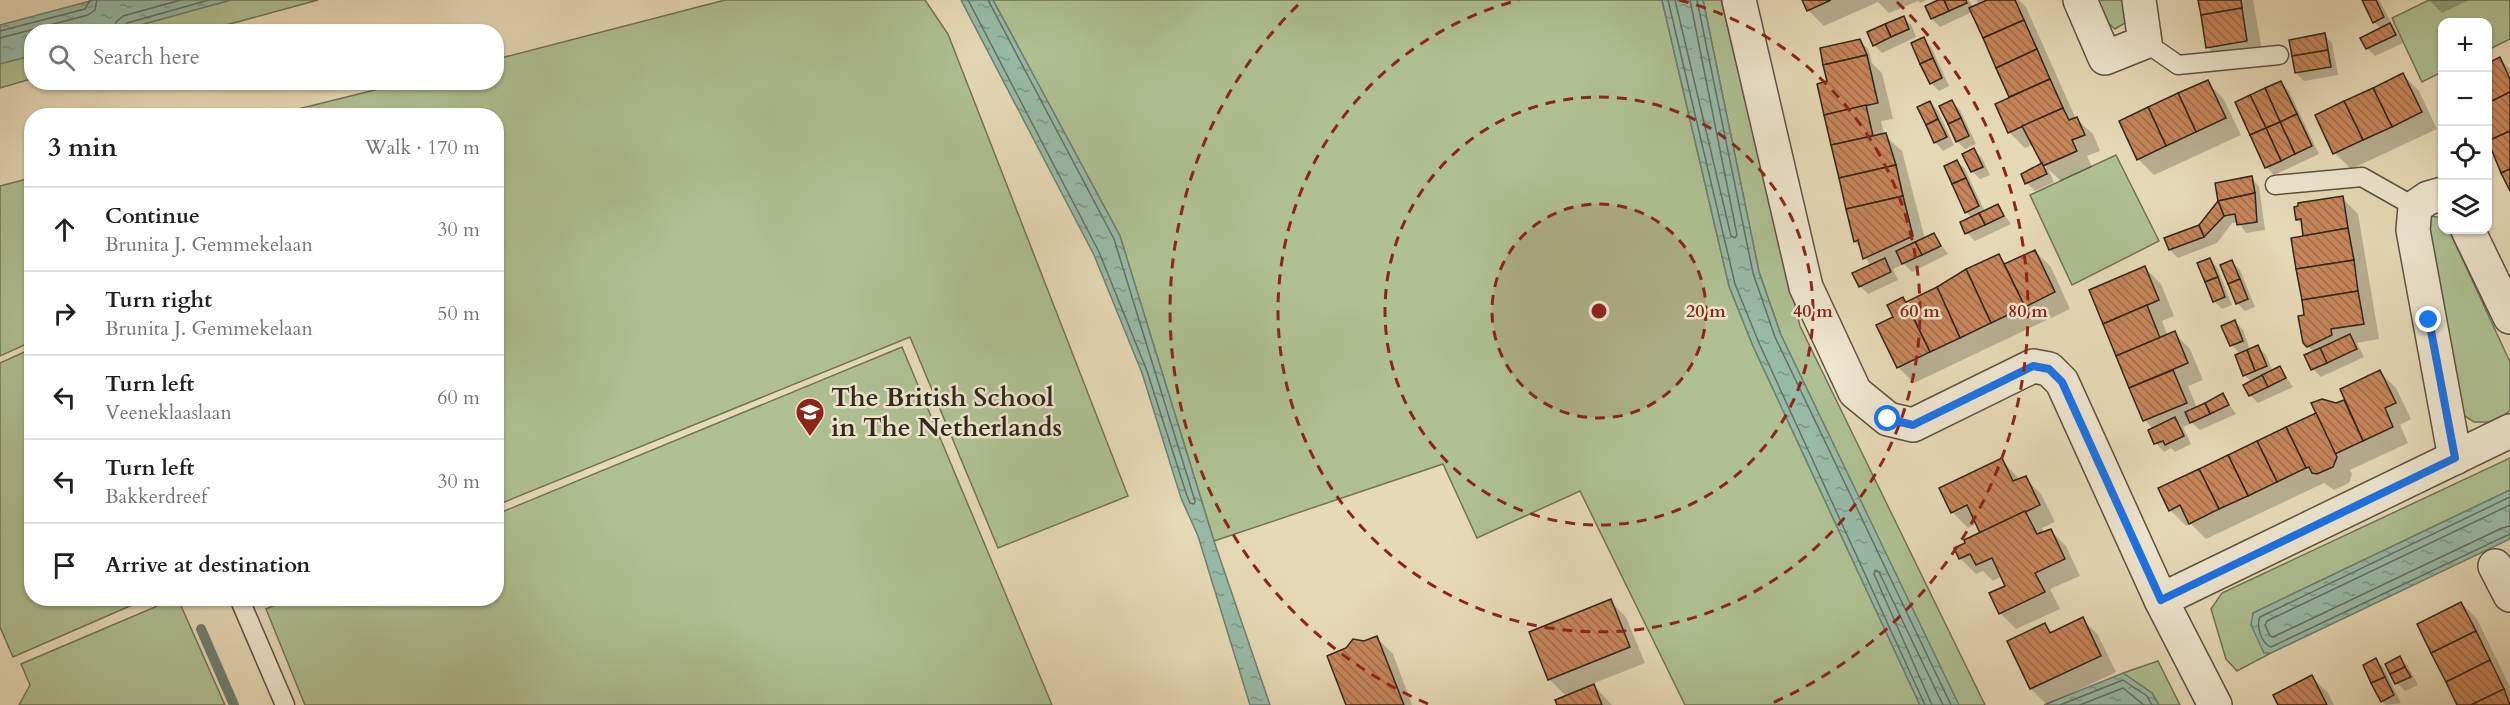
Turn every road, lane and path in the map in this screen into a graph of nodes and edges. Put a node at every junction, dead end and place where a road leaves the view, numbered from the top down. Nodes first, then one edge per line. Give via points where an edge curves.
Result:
1 (1739, 0) edge
2 (2080, 0) edge
3 (2139, 0) edge
4 (2145, 42) junction
5 (2279, 55) dead end
6 (2275, 185) dead end
7 (2429, 201) edge
8 (2470, 234) edge
9 (2510, 317) edge
10 (2510, 431) edge
11 (2455, 458) junction
12 (2495, 566) dead end
13 (2510, 595) edge
14 (2161, 600) junction
15 (242, 606) edge
16 (285, 705) edge
17 (2215, 705) edge

1 - 14 street via 1806,287 1855,392 1888,419 1913,425 2033,366 2049,369 2062,382
2 - 4 street via 2105,58
3 - 4 street
4 - 5 lane via 2178,65
6 - 7 lane via 2362,177
7 - 11 street via 2413,230
8 - 9 street
10 - 11 street
11 - 14 street
12 - 13 street
14 - 17 street
15 - 16 lane

